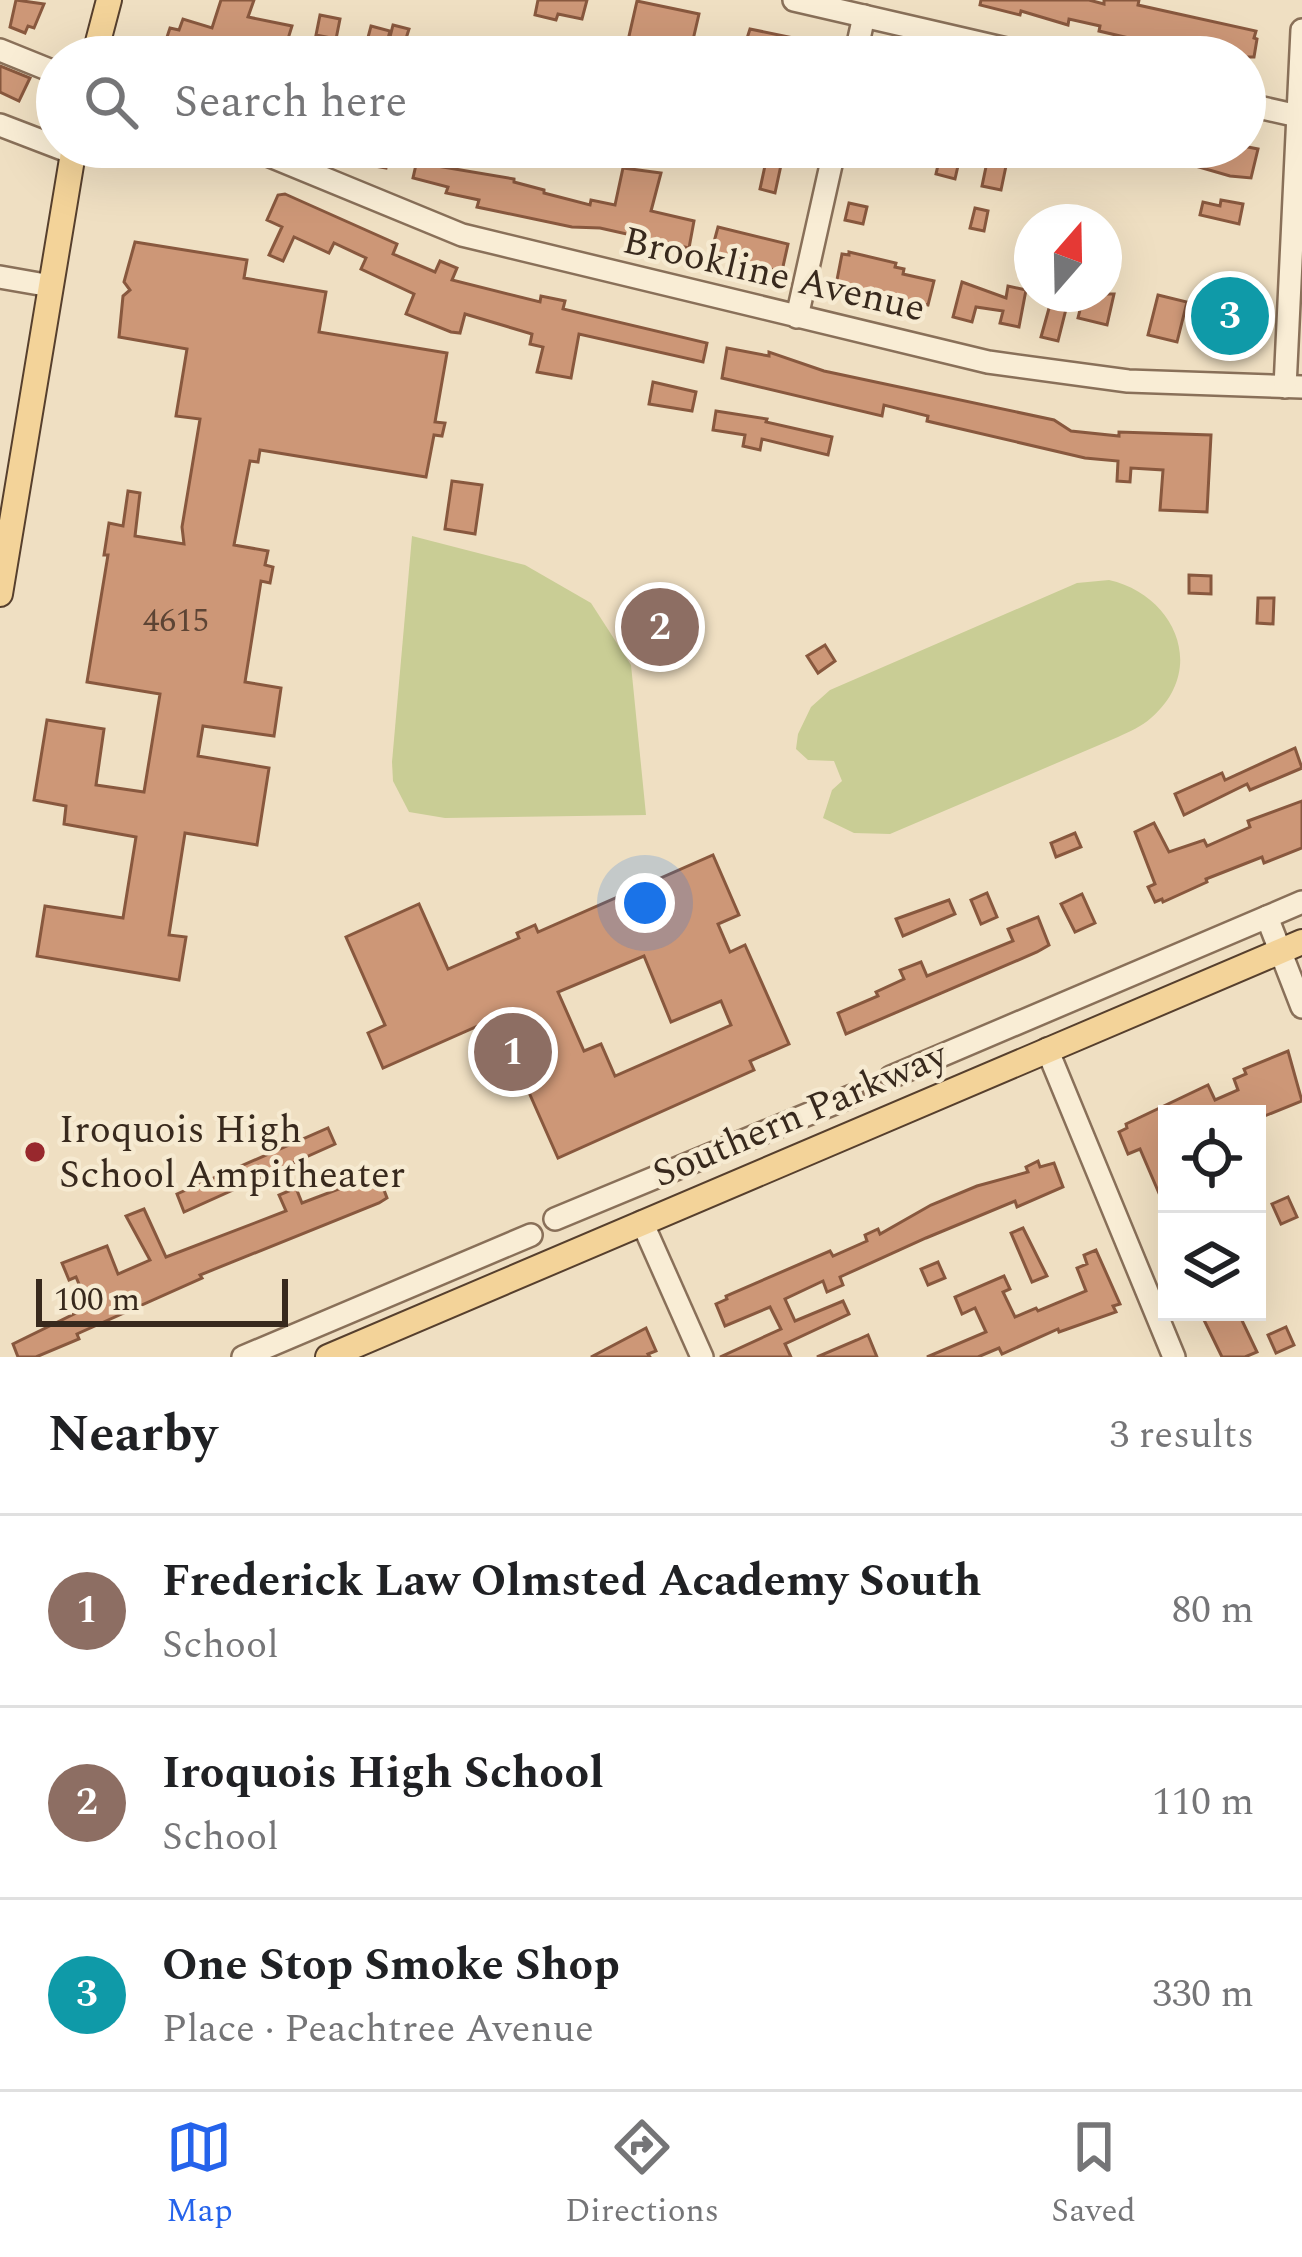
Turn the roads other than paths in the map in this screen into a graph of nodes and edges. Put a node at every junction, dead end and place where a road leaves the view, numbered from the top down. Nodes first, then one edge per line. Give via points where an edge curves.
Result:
1 (109, 0) edge
2 (794, 0) edge
3 (864, 16) junction
4 (1302, 31) edge
5 (100, 36) edge
6 (860, 36) edge
7 (950, 36) edge
8 (0, 50) edge
9 (36, 65) edge
10 (1266, 109) edge
11 (1298, 116) junction
12 (0, 125) edge
13 (36, 137) edge
14 (1299, 161) edge
15 (71, 168) edge
16 (296, 168) edge
17 (830, 168) edge
18 (0, 278) edge
19 (50, 286) junction
20 (797, 317) junction
21 (1294, 387) edge
22 (5, 537) edge
23 (0, 594) edge
24 (1302, 902) edge
25 (1267, 916) junction
26 (1290, 946) edge
27 (1302, 1007) edge
28 (1047, 1049) junction
29 (891, 1077) dead end
30 (852, 1096) dead end
31 (555, 1219) dead end
32 (642, 1222) junction
33 (531, 1235) dead end
34 (489, 1251) junction
35 (503, 1282) junction
36 (1168, 1355) edge
37 (243, 1357) edge
38 (328, 1357) edge
39 (702, 1357) edge

1 - 5 main road
2 - 3 street
3 - 6 street
3 - 7 street
4 - 11 street
8 - 9 street
10 - 11 street
11 - 14 street
12 - 13 street
14 - 21 street
15 - 19 main road
16 - 20 street, Brookline Avenue via 462,235
17 - 20 street
18 - 19 street
19 - 22 main road
20 - 21 street, Brookline Avenue via 1062,375
22 - 23 main road
24 - 25 street
25 - 26 street
25 - 29 street
26 - 27 street
26 - 28 main road, Southern Parkway
28 - 32 main road, Southern Parkway
28 - 36 street
30 - 31 street
32 - 35 main road, Southern Parkway
32 - 39 street
33 - 34 street
34 - 35 street
34 - 37 street
35 - 38 main road, Southern Parkway

